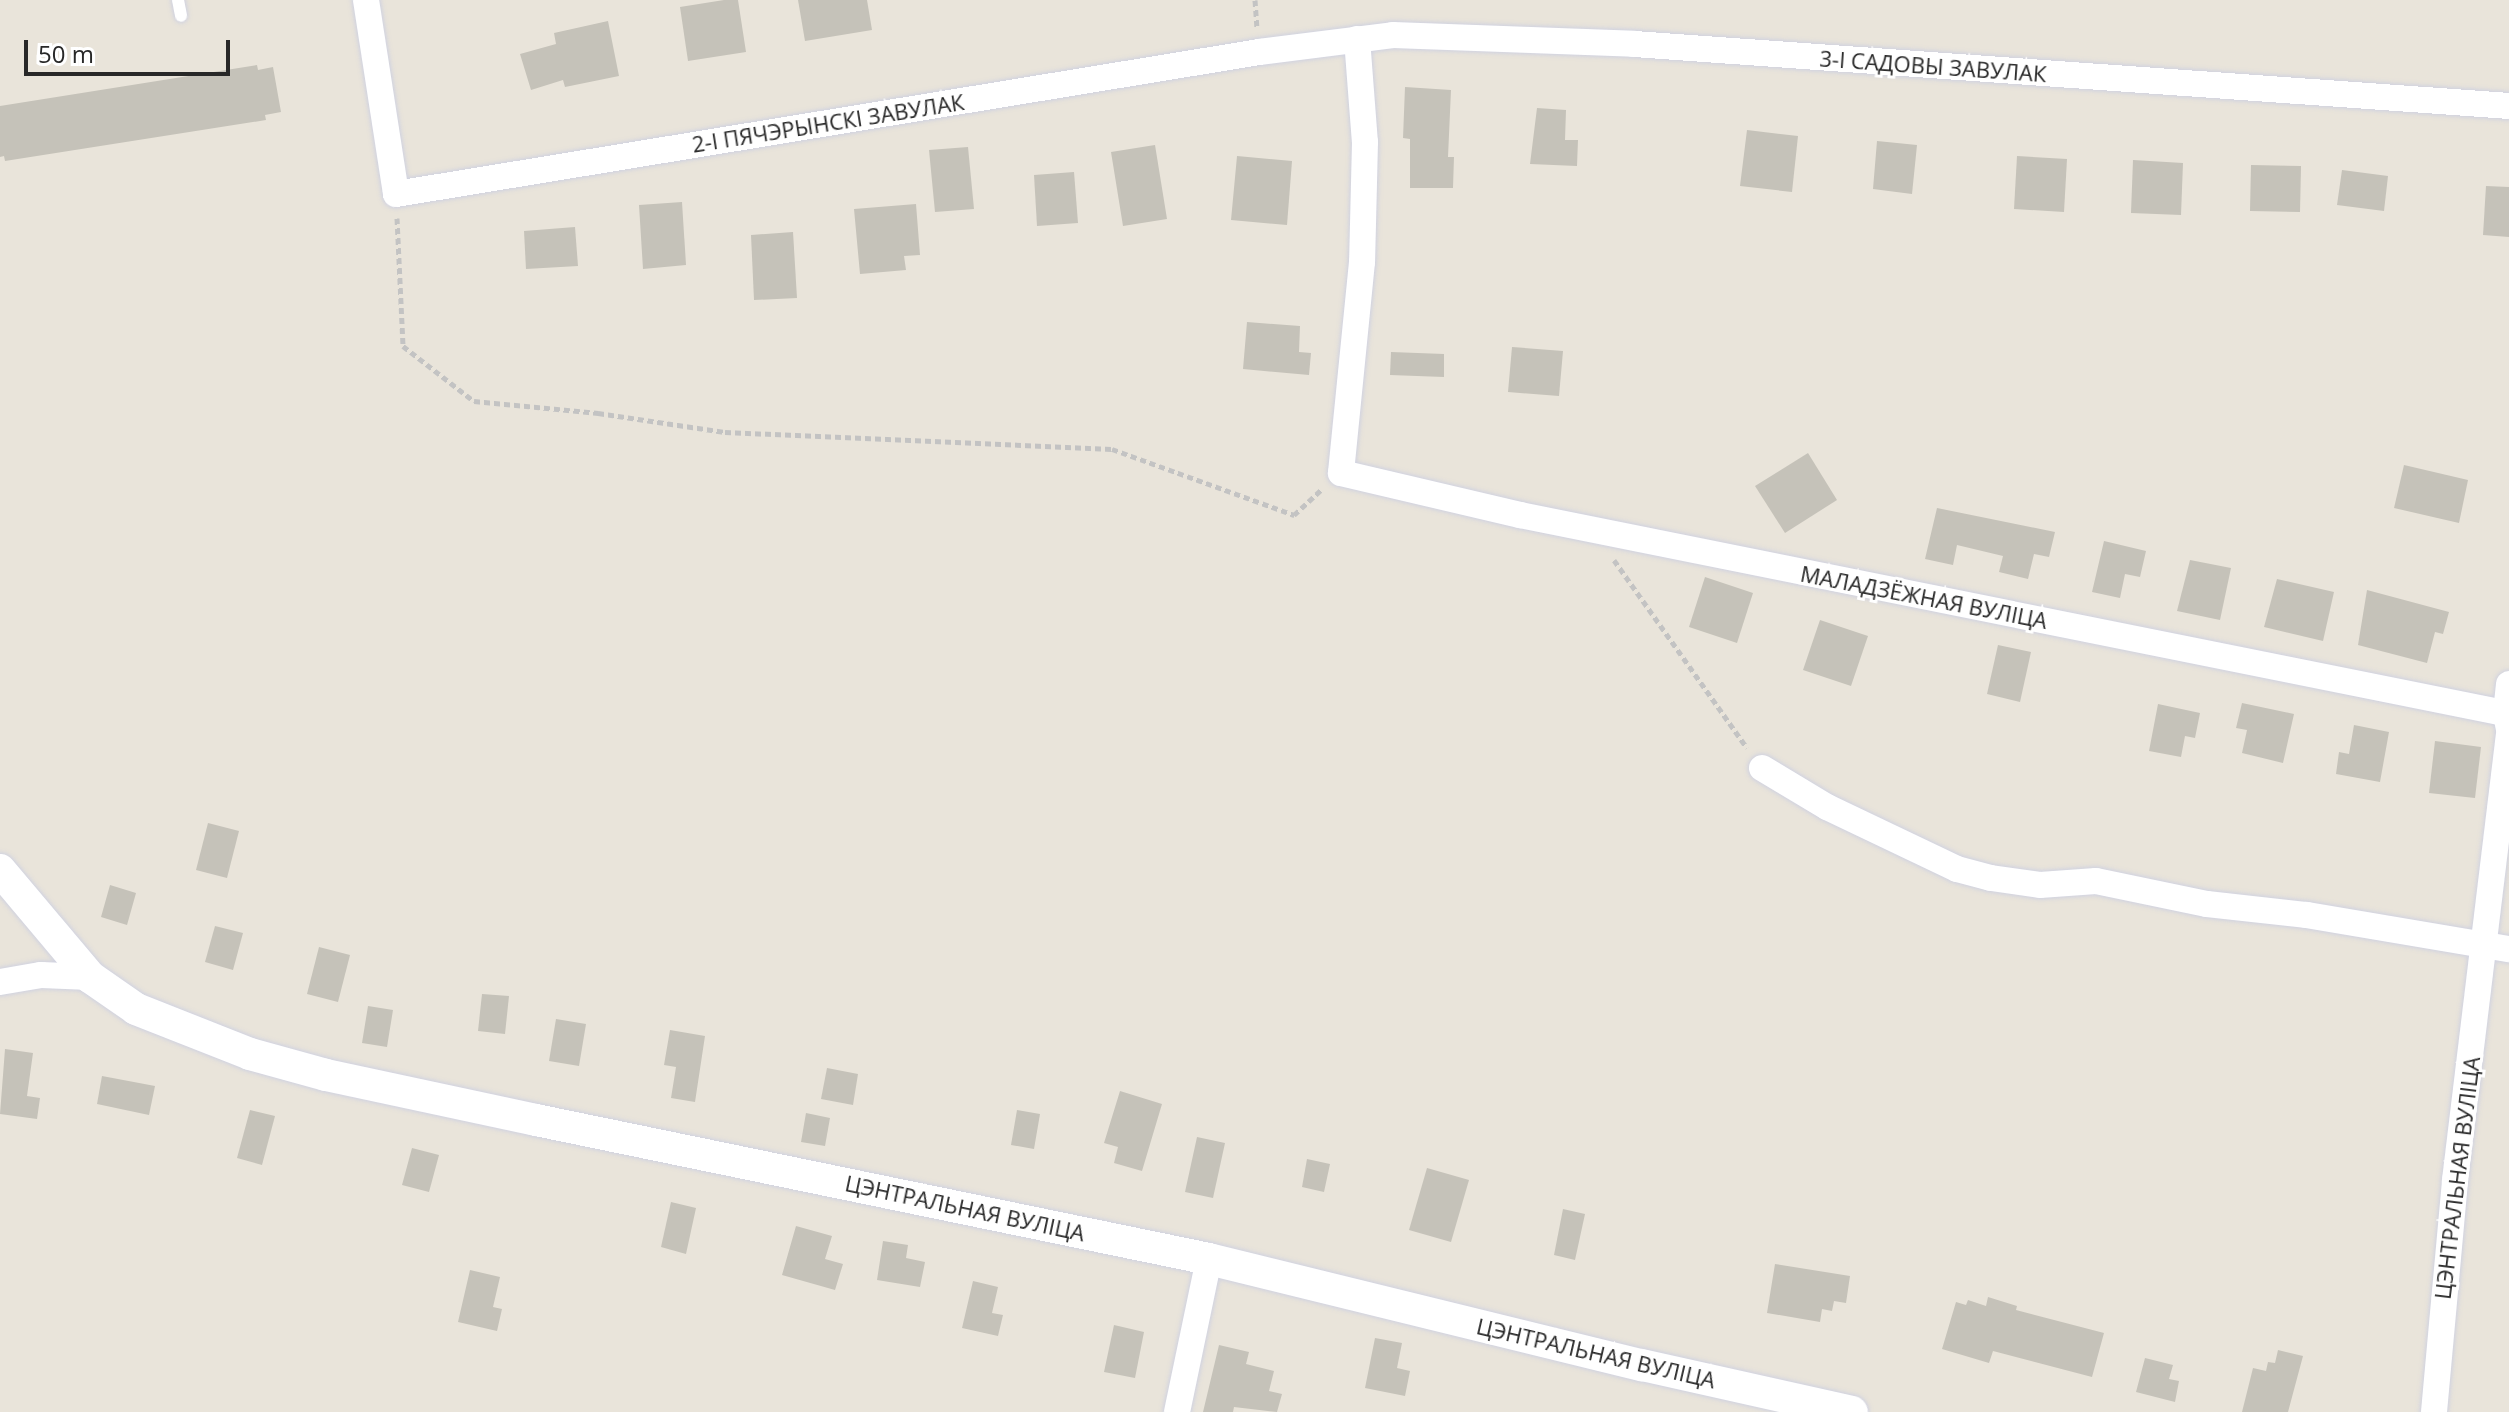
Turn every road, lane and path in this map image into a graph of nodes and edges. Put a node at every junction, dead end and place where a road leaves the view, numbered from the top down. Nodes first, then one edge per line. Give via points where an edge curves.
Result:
1 (178, 0) edge
2 (366, 0) edge
3 (181, 16) dead end
4 (1357, 39) junction
5 (1259, 52) joint
6 (2509, 106) edge
7 (396, 194) junction
8 (1341, 473) junction
9 (1593, 530) junction
10 (2509, 684) edge
11 (2508, 722) edge
12 (1762, 768) joint
13 (0, 870) edge
14 (2497, 947) edge
15 (90, 977) junction
16 (0, 982) edge
17 (1209, 1259) junction
18 (1177, 1412) edge
19 (1852, 1412) edge
20 (2434, 1412) edge

1 - 3 lane
2 - 7 street
4 - 5 street, 3-І САДОВЫ ЗАВУЛАК
4 - 6 street, 3-І САДОВЫ ЗАВУЛАК via 1450,36 1634,44
4 - 8 street via 1365,142 1362,262
5 - 7 street, 2-І ПЯЧЭРЫНСКІ ЗАВУЛАК
7 - 8 path via 403,346 474,401 725,432 1112,449 1294,515
8 - 9 street, МАЛАДЗЁЖНАЯ ВУЛІЦА
9 - 11 street, МАЛАДЗЁЖНАЯ ВУЛІЦА
9 - 12 path
10 - 11 street, ЦЭНТРАЛЬНАЯ ВУЛІЦА
11 - 14 street, ЦЭНТРАЛЬНАЯ ВУЛІЦА
12 - 14 street via 1827,807 1957,869 1991,878 2040,885 2096,881 2207,904
13 - 15 street, ЦЭНТРАЛЬНАЯ ВУЛІЦА
14 - 20 street, ЦЭНТРАЛЬНАЯ ВУЛІЦА via 2455,1180
15 - 16 street via 41,975
15 - 17 street, ЦЭНТРАЛЬНАЯ ВУЛІЦА via 136,1009 186,1032 326,1075
17 - 18 street
17 - 19 street, ЦЭНТРАЛЬНАЯ ВУЛІЦА

